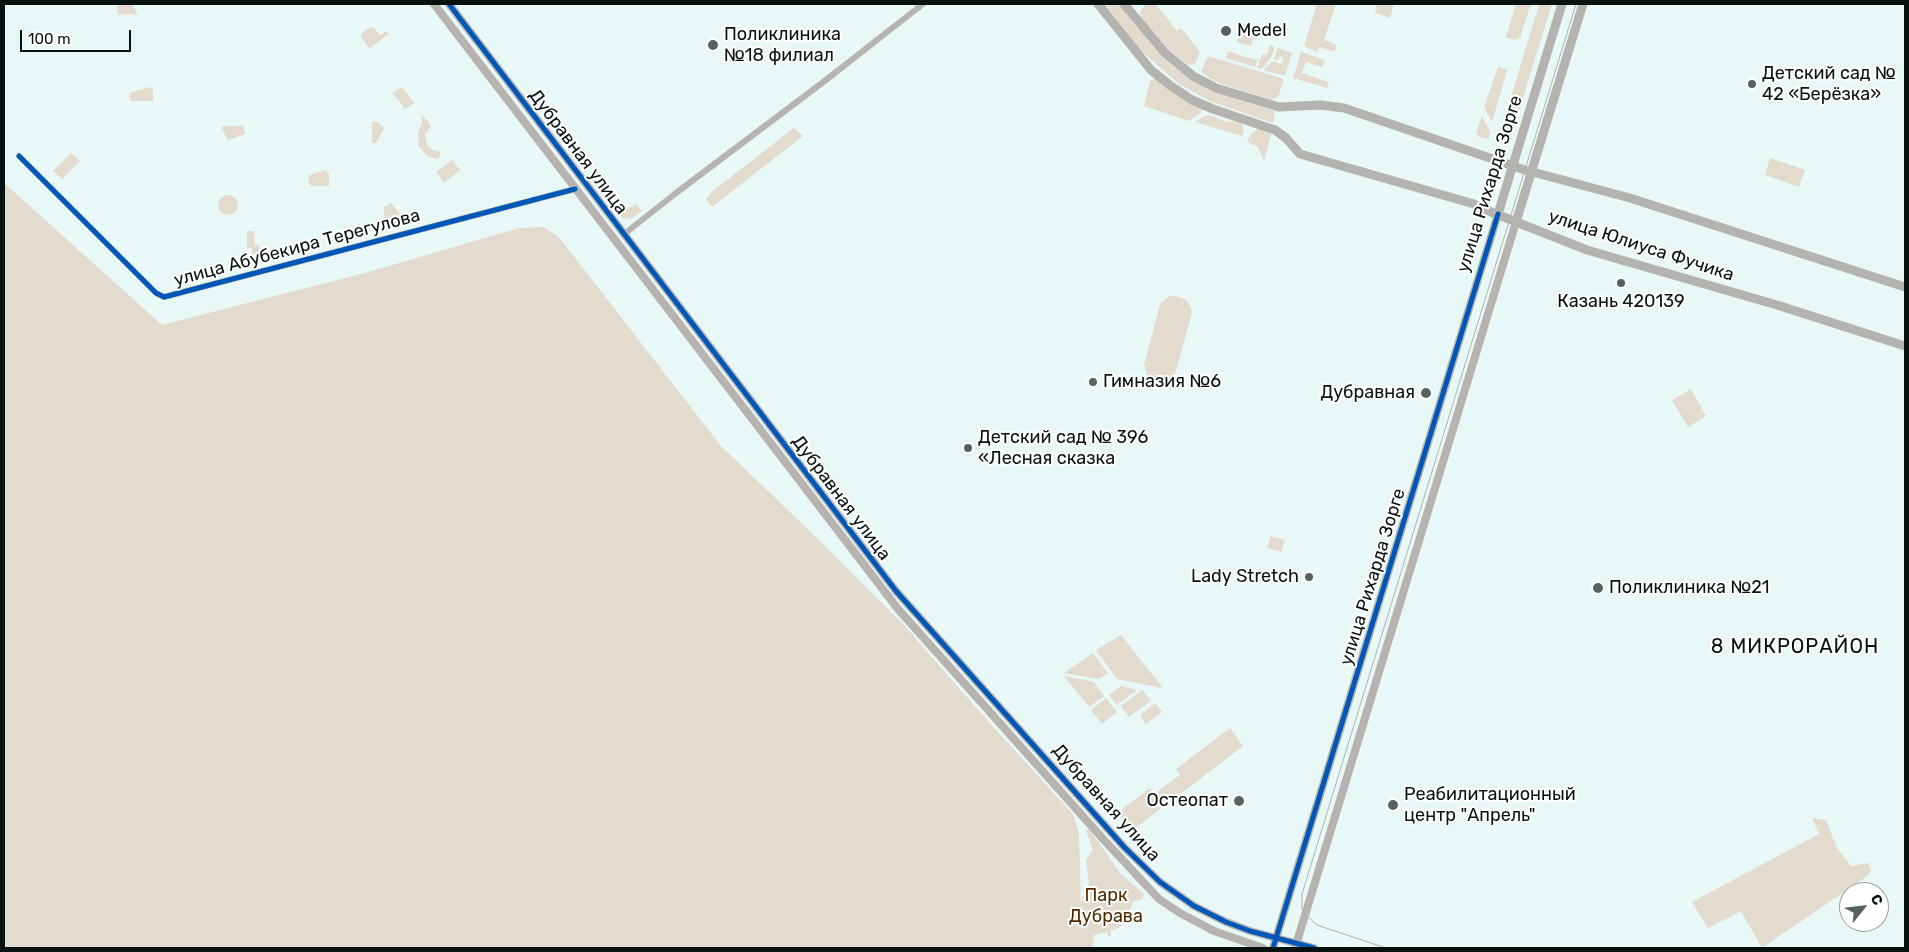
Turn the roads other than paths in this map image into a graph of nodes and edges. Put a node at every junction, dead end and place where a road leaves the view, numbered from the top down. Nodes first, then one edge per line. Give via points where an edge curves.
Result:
1 (434, 4) edge
2 (449, 4) edge
3 (923, 4) edge
4 (1098, 4) edge
5 (1124, 4) edge
6 (1562, 4) edge
7 (1583, 4) edge
8 (540, 124) junction
9 (531, 131) junction
10 (19, 156) dead end
11 (1512, 166) junction
12 (1532, 172) junction
13 (575, 189) junction
14 (1498, 214) junction
15 (1516, 222) junction
16 (623, 235) junction
17 (615, 241) junction
18 (1905, 287) edge
19 (1905, 346) edge
20 (1277, 938) junction
21 (1296, 946) edge
22 (1263, 948) edge
23 (1274, 948) edge
24 (1314, 948) edge

1 - 9 street, Дубравная улица
2 - 8 street, Дубравная улица
3 - 16 street
4 - 14 main road, улица Юлиуса Фучика via 1150,70 1192,100 1275,130 1300,154 1474,204
5 - 11 main road via 1165,54 1193,76 1216,88 1279,107 1320,104 1344,108
6 - 11 main road, улица Рихарда Зорге
7 - 12 main road, улица Рихарда Зорге
8 - 9 street
8 - 16 street, Дубравная улица
9 - 13 street, Дубравная улица
10 - 13 street, улица Абубекира Терегулова via 156,294 164,297
11 - 12 main road
11 - 14 main road, улица Рихарда Зорге
12 - 15 main road, улица Рихарда Зорге
12 - 18 main road via 1630,198
13 - 17 street, Дубравная улица
14 - 15 main road, улица Юлиуса Фучика
14 - 20 street, улица Рихарда Зорге
15 - 19 main road, улица Юлиуса Фучика via 1587,250
15 - 21 street, улица Рихарда Зорге
16 - 17 street
16 - 20 street, Дубравная улица via 896,592 1124,847 1160,882 1194,906 1226,922
17 - 22 street, Дубравная улица via 894,604 1104,840 1159,899 1214,931
20 - 21 street, Дубравная улица
20 - 23 street, улица Рихарда Зорге
21 - 24 street, Дубравная улица

